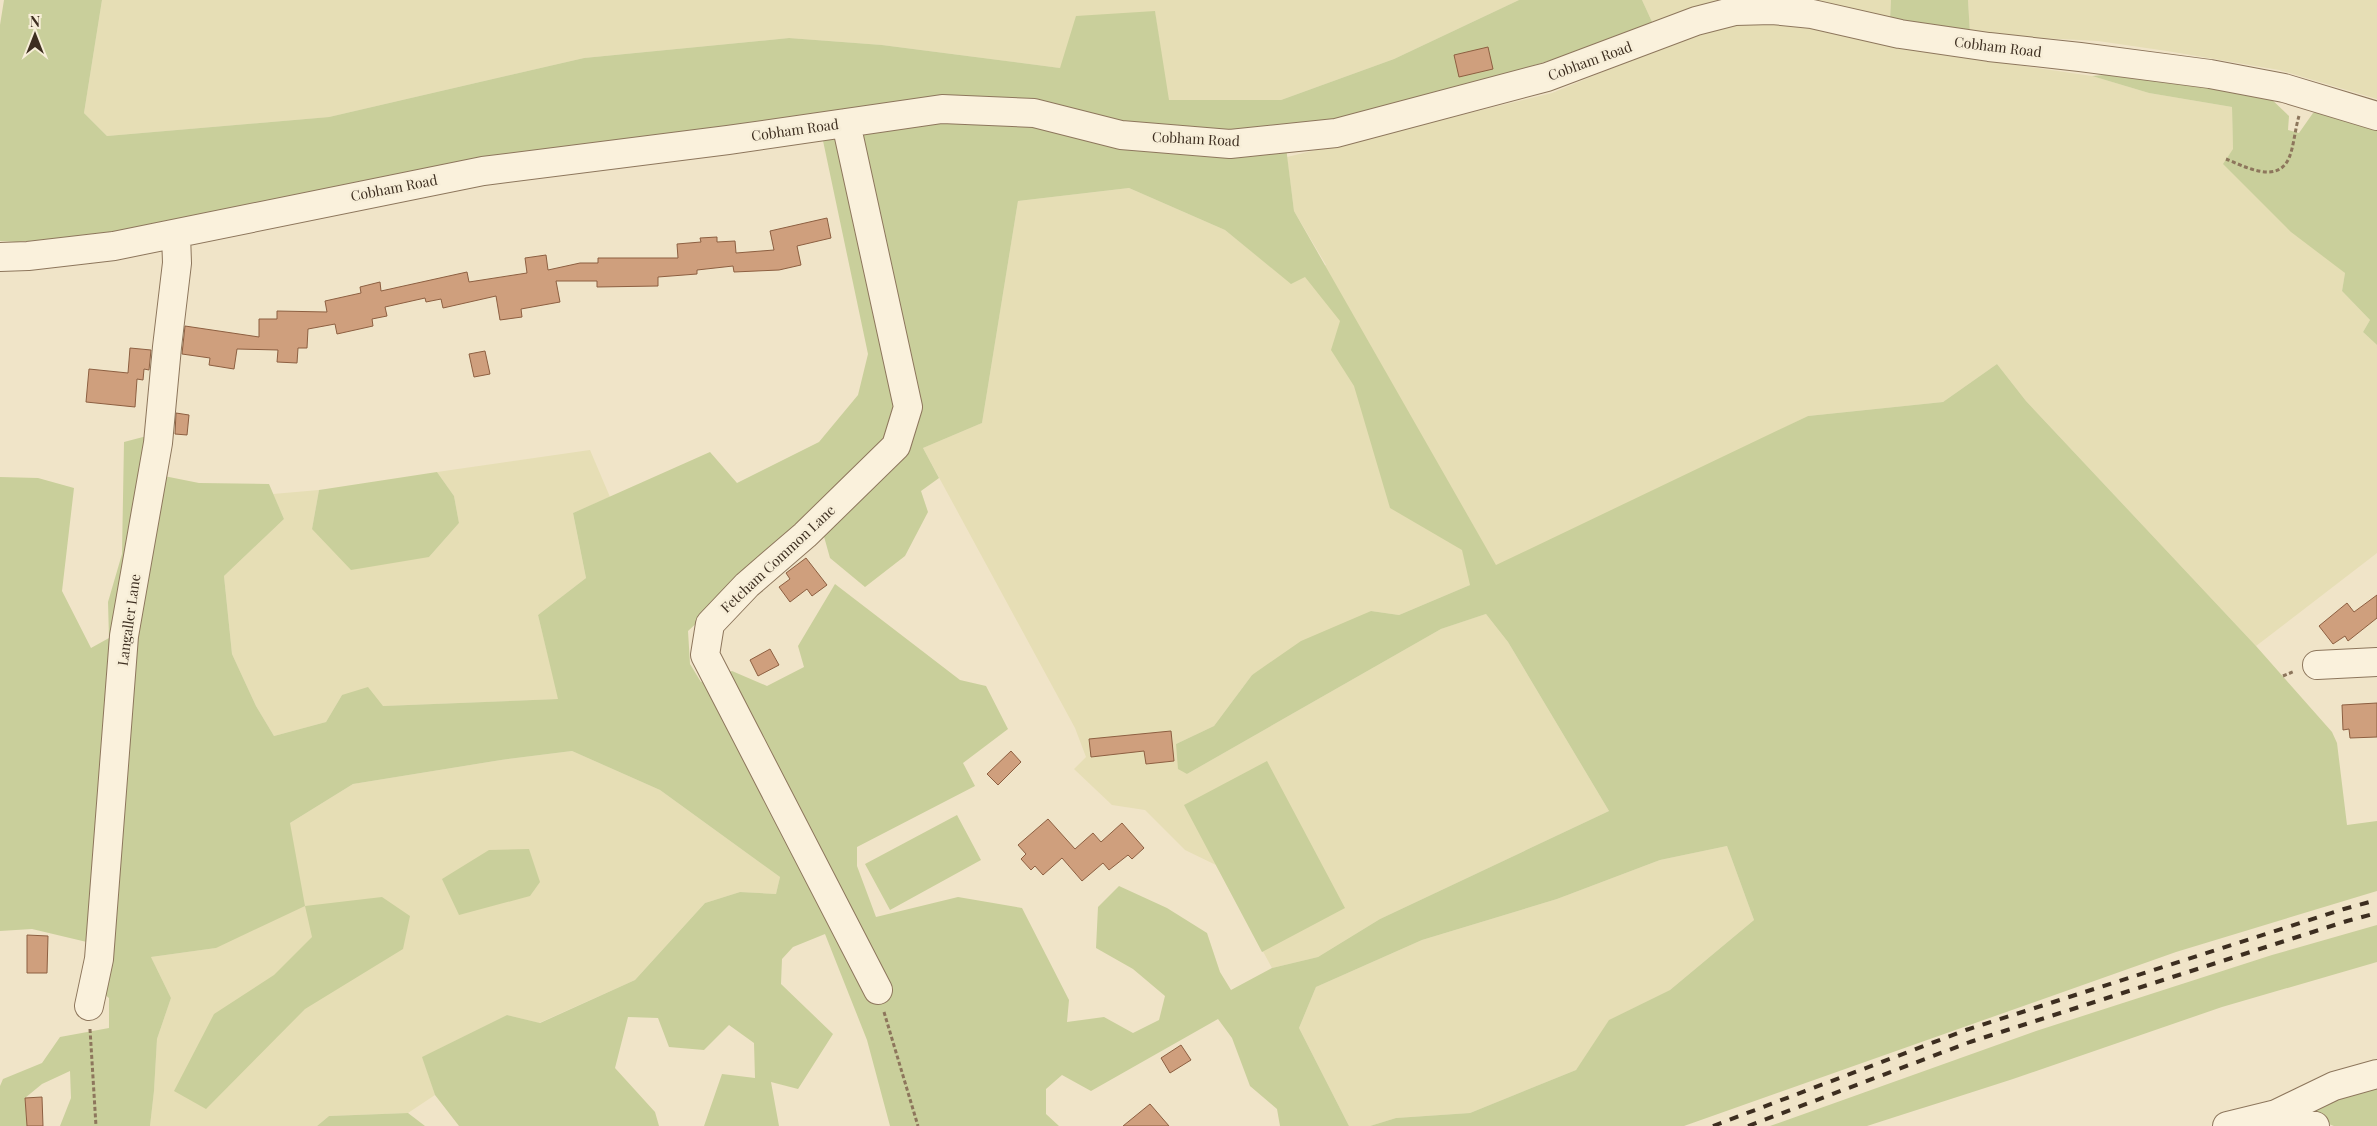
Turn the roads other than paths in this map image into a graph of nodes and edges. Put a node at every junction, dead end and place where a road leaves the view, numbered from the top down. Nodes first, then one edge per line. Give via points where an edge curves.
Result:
1 (2377, 116) edge
2 (846, 123) junction
3 (176, 234) junction
4 (0, 257) edge
5 (2377, 662) edge
6 (2317, 665) dead end
7 (878, 990) road end
8 (89, 1006) road end
9 (2377, 1074) edge
10 (2276, 1114) junction
11 (2227, 1126) edge
12 (2315, 1126) edge

1 - 2 street, Cobham Road via 2306,94 2210,74 1900,34 1812,14 1772,10 1735,11 1696,21 1547,77 1336,133 1230,144 1122,135 1034,113 942,109
2 - 3 street, Cobham Road via 483,171
2 - 7 street, Fetcham Common Lane via 908,408 896,446 805,536 747,585 710,624 705,655
3 - 4 street, Cobham Road via 97,248
3 - 8 street, Langaller Lane via 178,263 158,443 124,636 99,959
5 - 6 street
9 - 10 street via 2334,1086
10 - 11 street
10 - 12 street

